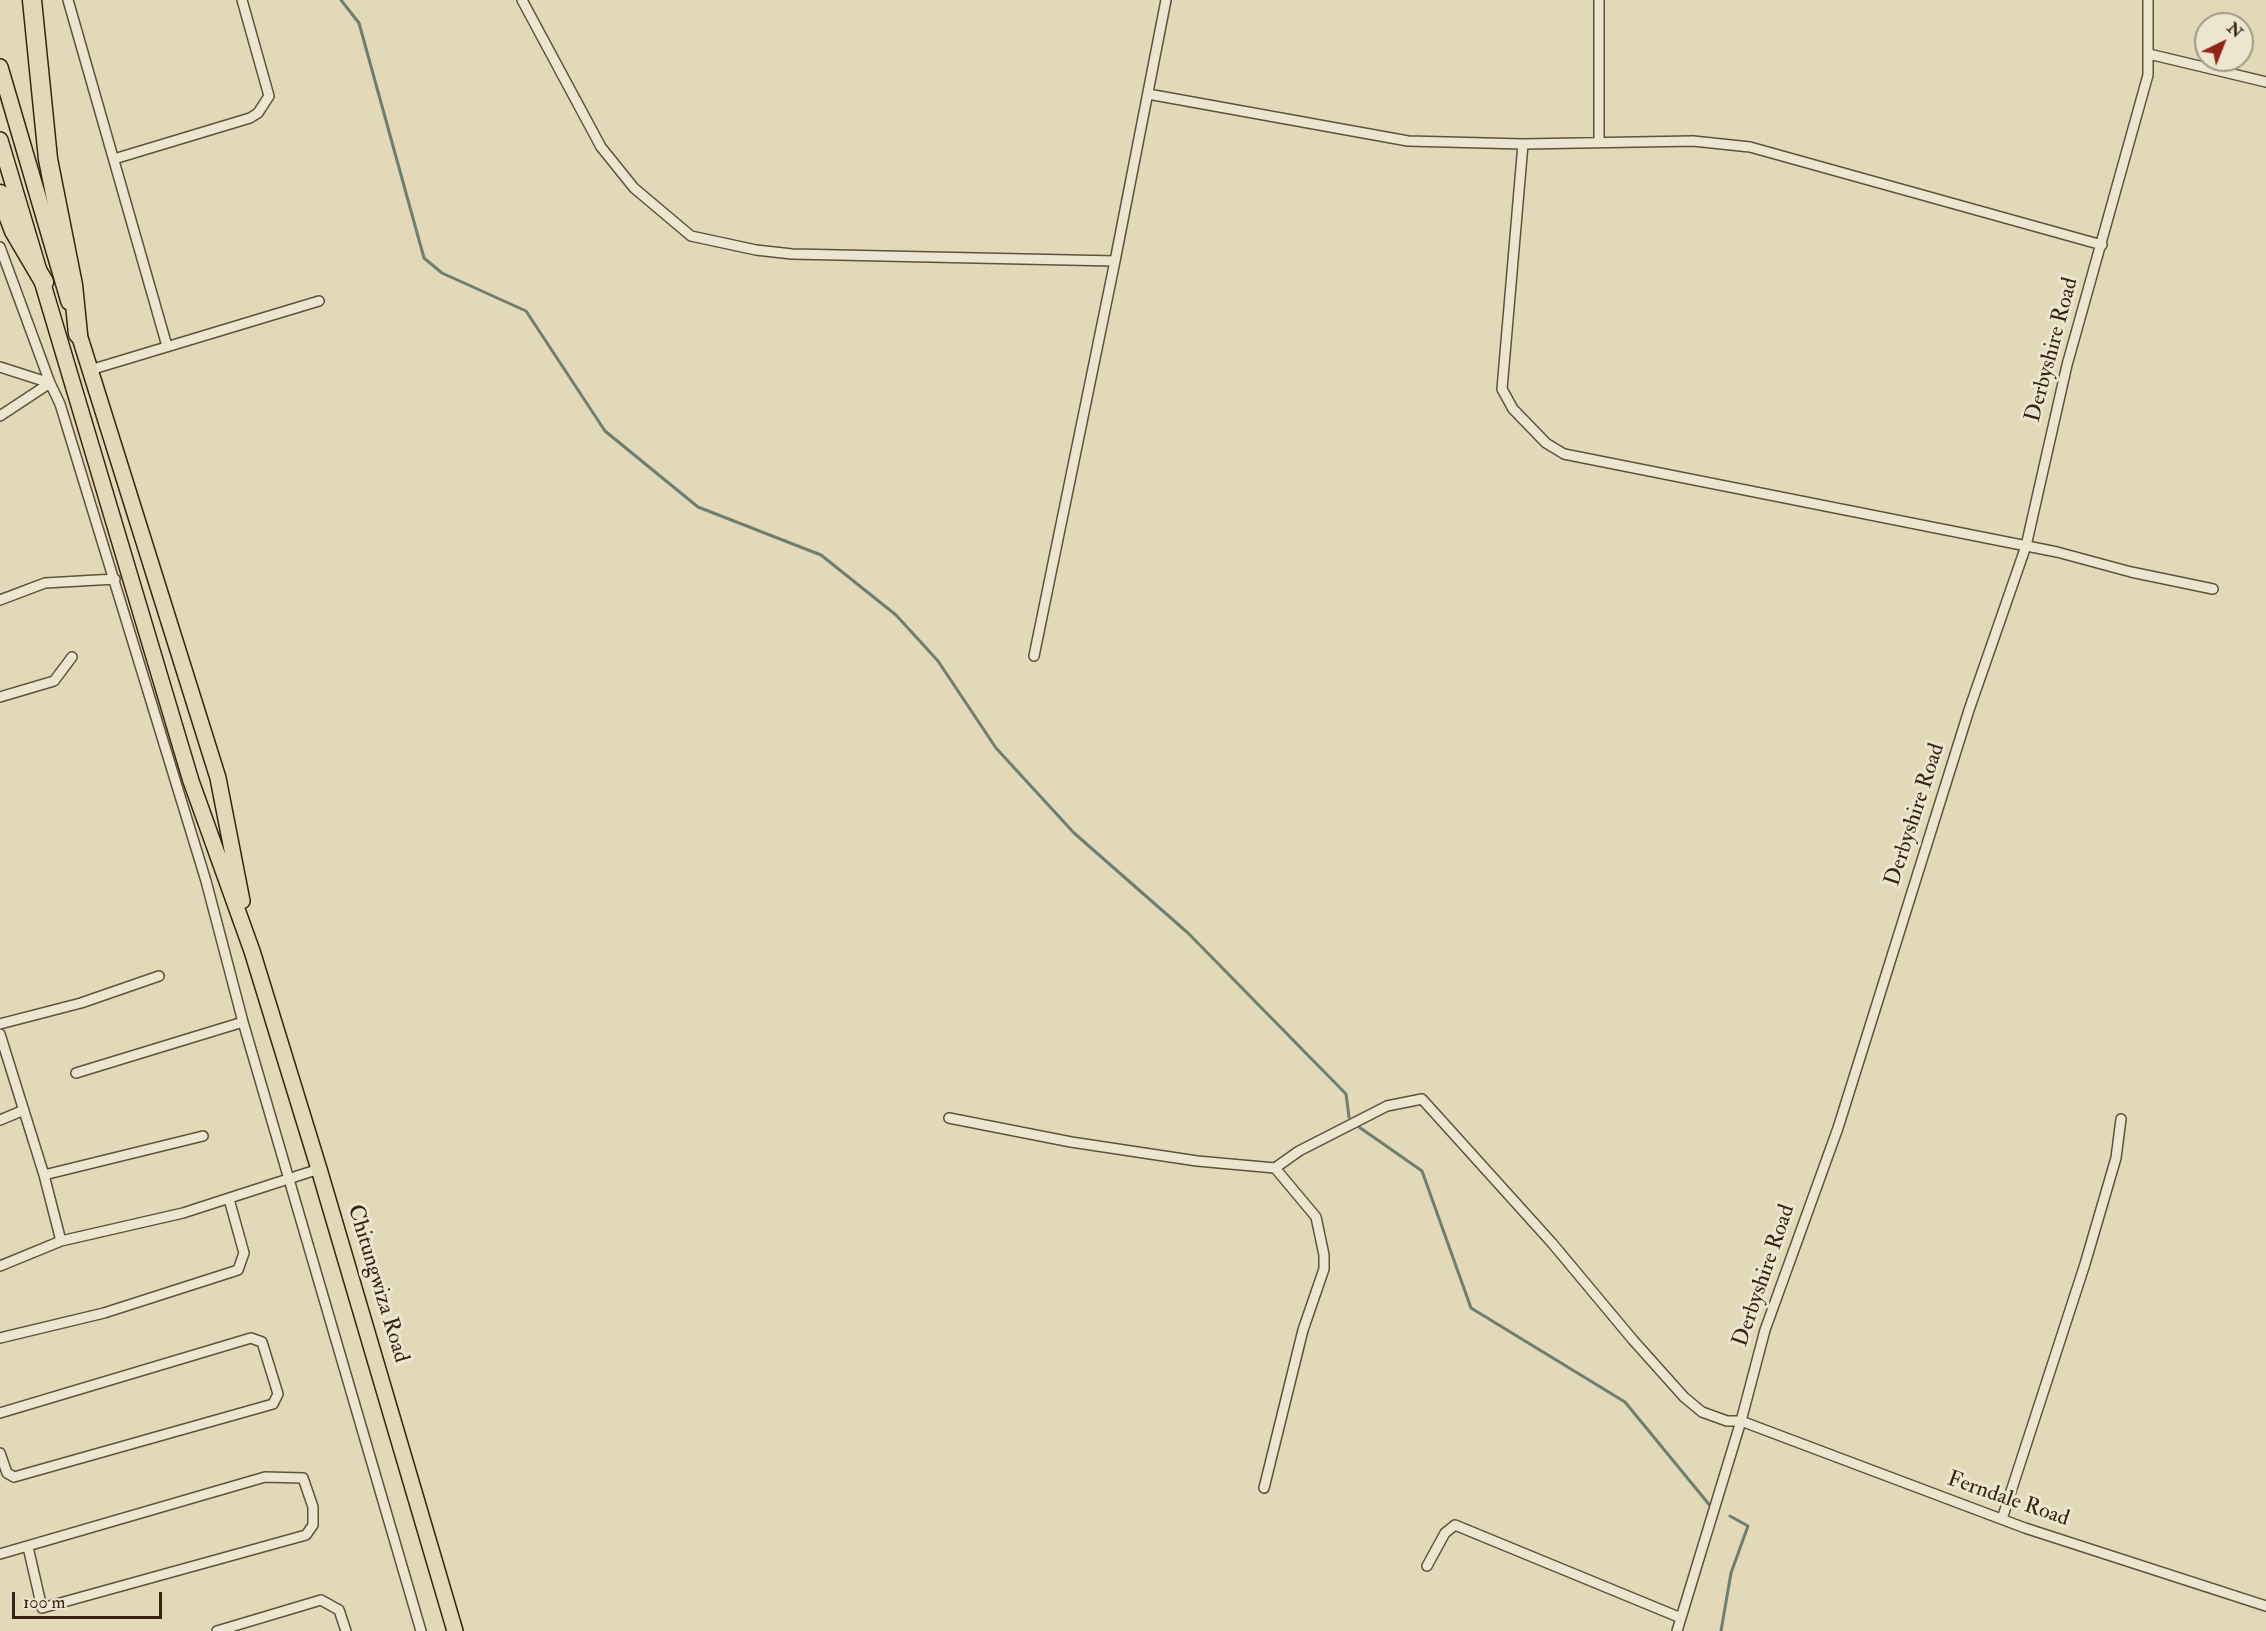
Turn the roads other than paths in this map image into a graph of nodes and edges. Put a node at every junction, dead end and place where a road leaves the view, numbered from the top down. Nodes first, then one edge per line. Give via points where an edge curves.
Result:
1 (32, 0) edge
2 (68, 0) edge
3 (242, 0) edge
4 (522, 0) edge
5 (1166, 0) edge
6 (1599, 0) edge
7 (2148, 0) edge
8 (2149, 54) junction
9 (0, 67) edge
10 (2266, 82) edge
11 (1148, 94) junction
12 (0, 140) edge
13 (1599, 141) junction
14 (1523, 144) junction
15 (114, 159) junction
16 (0, 194) edge
17 (2102, 245) junction
18 (0, 247) edge
19 (1115, 261) junction
20 (44, 282) junction
21 (319, 301) dead end
22 (78, 334) junction
23 (166, 346) junction
24 (0, 367) edge
25 (90, 370) junction
26 (50, 383) junction
27 (0, 416) edge
28 (2026, 546) junction
29 (115, 579) junction
30 (2212, 589) dead end
31 (0, 600) edge
32 (1034, 656) dead end
33 (72, 657) dead end
34 (0, 698) edge
35 (252, 951) junction
36 (159, 976) dead end
37 (243, 1022) junction
38 (0, 1024) edge
39 (0, 1034) edge
40 (76, 1073) dead end
41 (24, 1110) junction
42 (949, 1118) dead end
43 (2121, 1119) dead end
44 (0, 1120) edge
45 (203, 1136) dead end
46 (1275, 1168) junction
47 (319, 1169) junction
48 (44, 1175) junction
49 (288, 1178) junction
50 (229, 1199) junction
51 (61, 1241) junction
52 (0, 1266) edge
53 (0, 1338) edge
54 (0, 1413) edge
55 (1741, 1421) junction
56 (0, 1453) edge
57 (1264, 1488) dead end
58 (2002, 1519) junction
59 (28, 1547) junction
60 (0, 1554) edge
61 (1427, 1566) dead end
62 (2266, 1606) edge
63 (1681, 1618) junction
64 (217, 1631) edge
65 (346, 1631) edge
66 (422, 1631) edge
67 (455, 1631) edge
68 (1677, 1631) edge

1 - 22 highway via 48,159 73,285
2 - 15 street
3 - 15 street via 269,96 258,113
4 - 19 street via 602,147 634,188 691,236 792,254
5 - 11 street
6 - 13 street
7 - 8 street, Derbyshire Road
8 - 10 street
8 - 17 street, Derbyshire Road via 2148,75
9 - 22 main road
11 - 14 street via 1407,141
11 - 19 street
12 - 20 main road
13 - 14 street
13 - 17 street via 1693,141 1750,147
14 - 28 street via 1502,389 1513,409 1546,443 1564,454
15 - 23 street
16 - 20 highway via 14,231
17 - 28 street, Derbyshire Road via 2067,365
18 - 26 street
19 - 32 street
20 - 35 main road via 191,781
21 - 23 street
22 - 25 main road
23 - 25 street
24 - 26 street
25 - 35 main road via 218,778
26 - 27 street
26 - 29 street
28 - 30 street
28 - 55 street, Derbyshire Road via 1966,721 1838,1128 1765,1330
29 - 31 street via 45,583
29 - 37 street via 206,881
33 - 34 street via 54,681
35 - 47 main road, Chitungwiza Road
36 - 38 street via 81,1003
37 - 40 street
37 - 49 street
39 - 41 street
41 - 44 street
41 - 48 street
42 - 46 street via 1071,1142
43 - 58 street via 2116,1158 2085,1264
45 - 48 street
46 - 55 street, Ferndale Road via 1299,1151 1387,1106 1422,1099 1684,1397 1702,1412 1727,1421
46 - 57 street via 1316,1217 1324,1269 1303,1330
47 - 49 street
47 - 67 main road, Chitungwiza Road
48 - 51 street
49 - 50 street
49 - 66 street
50 - 51 street
50 - 53 street via 244,1253 238,1270 105,1313
51 - 52 street
54 - 56 street via 251,1338 261,1342 278,1394 273,1404 14,1477 7,1473
55 - 58 street, Ferndale Road
55 - 63 street, Derbyshire Road
58 - 62 street, Ferndale Road
59 - 59 street via 42,1608 306,1535 313,1525 313,1508 303,1478 265,1477
59 - 60 street
61 - 63 street via 1445,1533 1455,1525
63 - 68 street, Derbyshire Road
64 - 65 street via 321,1600 339,1611

